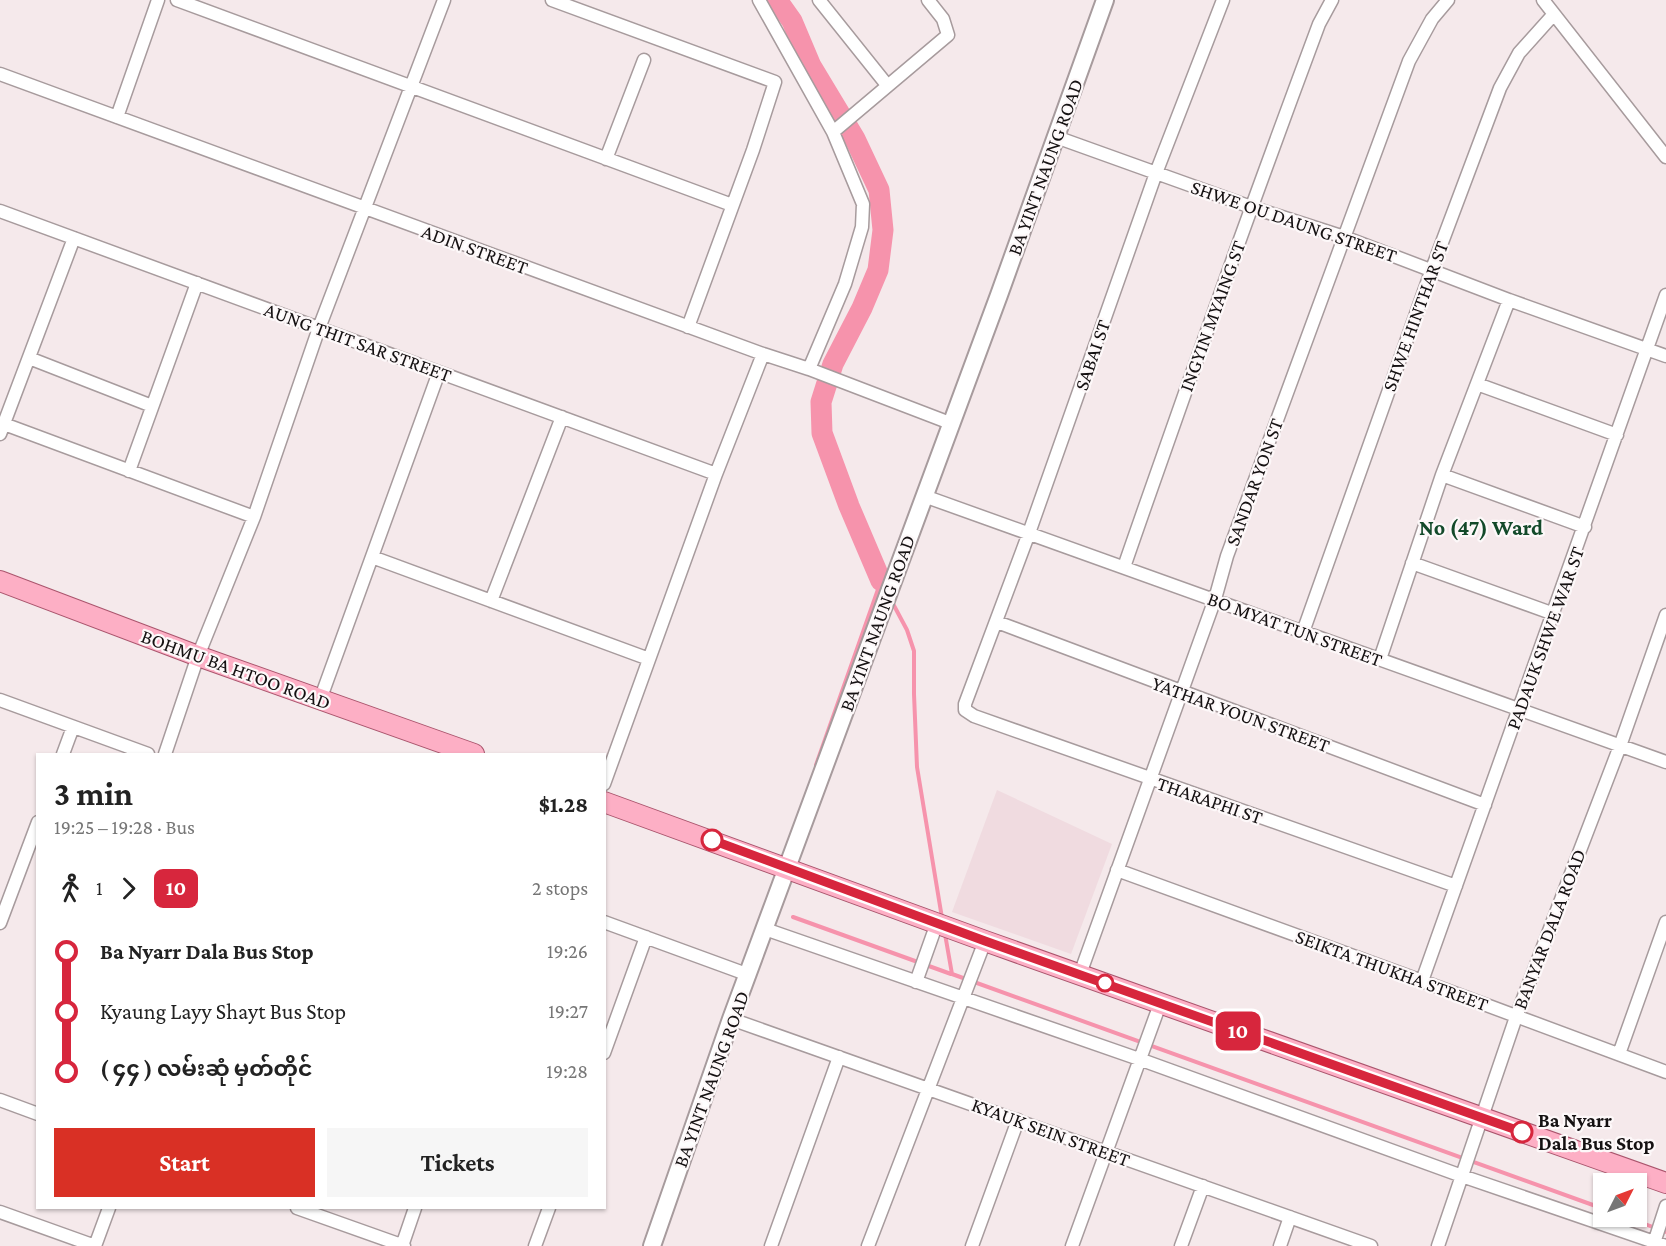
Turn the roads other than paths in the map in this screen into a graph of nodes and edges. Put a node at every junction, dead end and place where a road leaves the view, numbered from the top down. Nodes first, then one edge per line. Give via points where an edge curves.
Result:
1 (158, 0) edge
2 (177, 0) edge
3 (444, 0) edge
4 (552, 0) edge
5 (759, 0) edge
6 (819, 0) edge
7 (928, 0) edge
8 (1104, 0) edge
9 (1223, 0) edge
10 (1332, 0) edge
11 (1448, 0) edge
12 (1543, 0) edge
13 (1554, 14) junction
14 (644, 60) dead end
15 (0, 74) edge
16 (887, 85) junction
17 (412, 87) junction
18 (117, 117) junction
19 (838, 128) junction
20 (1056, 137) junction
21 (1666, 157) edge
22 (606, 159) junction
23 (1156, 173) junction
24 (732, 206) junction
25 (1251, 207) junction
26 (364, 208) junction
27 (0, 211) edge
28 (1344, 237) junction
29 (74, 238) junction
30 (1432, 269) junction
31 (197, 283) junction
32 (1666, 295) edge
33 (1509, 300) junction
34 (688, 327) junction
35 (319, 328) junction
36 (1647, 349) junction
37 (763, 354) junction
38 (1666, 356) edge
39 (28, 358) junction
40 (814, 371) junction
41 (439, 372) junction
42 (1477, 384) junction
43 (152, 406) junction
44 (562, 417) junction
45 (950, 423) junction
46 (2, 429) edge
47 (1617, 435) junction
48 (129, 471) junction
49 (716, 474) junction
50 (1442, 475) junction
51 (924, 496) junction
52 (254, 517) junction
53 (1585, 527) junction
54 (1029, 533) junction
55 (372, 557) junction
56 (1412, 562) junction
57 (1124, 567) junction
58 (0, 581) edge
59 (1215, 599) junction
60 (491, 600) junction
61 (1554, 614) junction
62 (1666, 615) edge
63 (997, 622) junction
64 (1303, 632) junction
65 (198, 656) junction
66 (649, 659) junction
67 (1380, 659) junction
68 (1181, 692) junction
69 (0, 700) edge
70 (320, 700) junction
71 (965, 710) joint
72 (1519, 710) junction
73 (73, 727) junction
74 (1620, 746) junction
75 (63, 753) edge
76 (145, 753) edge
77 (165, 753) edge
78 (471, 753) edge
79 (1666, 762) edge
80 (606, 778) edge
81 (1150, 779) junction
82 (606, 803) edge
83 (1485, 805) junction
84 (36, 827) edge
85 (788, 867) junction
86 (1117, 870) junction
87 (1456, 886) junction
88 (1666, 922) edge
89 (0, 923) edge
90 (606, 923) edge
91 (765, 930) junction
92 (934, 931) junction
93 (646, 937) junction
94 (982, 950) junction
95 (1080, 974) junction
96 (749, 975) junction
97 (918, 978) junction
98 (1422, 981) junction
99 (964, 993) junction
100 (1160, 1004) junction
101 (1516, 1017) junction
102 (731, 1019) junction
103 (606, 1047) edge
104 (1619, 1054) junction
105 (839, 1057) junction
106 (1139, 1059) junction
107 (1666, 1072) edge
108 (930, 1089) junction
109 (0, 1100) edge
110 (36, 1112) edge
111 (1482, 1118) junction
112 (1018, 1120) junction
113 (1106, 1152) junction
114 (1462, 1176) junction
115 (1666, 1183) edge
116 (1203, 1186) junction
117 (109, 1209) edge
118 (305, 1209) edge
119 (415, 1209) edge
120 (549, 1209) edge
121 (0, 1212) edge
122 (1664, 1212) edge
123 (1290, 1217) junction
124 (1658, 1243) edge
125 (95, 1246) edge
126 (403, 1246) edge
127 (535, 1246) edge
128 (652, 1246) edge
129 (771, 1246) edge
130 (868, 1246) edge
131 (972, 1246) edge
132 (1072, 1246) edge
133 (1181, 1246) edge
134 (1280, 1246) edge
135 (1371, 1246) edge
136 (1438, 1246) edge

1 - 18 street
2 - 17 street
3 - 17 street
4 - 24 street via 775,82
5 - 19 street
6 - 16 street
7 - 16 street via 943,19 948,35
8 - 20 main road, BA YINT NAUNG ROAD
9 - 23 street, SABAI ST
10 - 25 street, INGYIN MYAING ST via 1319,24
11 - 28 street, SANDAR YON ST via 1432,19 1409,61
12 - 13 street
13 - 21 street
13 - 30 street, SHWE HINTHAR ST via 1519,53 1500,88
14 - 22 street
15 - 18 street, ADIN STREET
16 - 19 street
17 - 22 street
17 - 26 street
18 - 26 street, ADIN STREET
19 - 40 street via 863,204 862,226
20 - 23 street, SHWE OU DAUNG STREET
20 - 45 main road, BA YINT NAUNG ROAD
22 - 24 street
23 - 25 street, SHWE OU DAUNG STREET
23 - 54 street, SABAI ST
24 - 34 street
25 - 28 street, SHWE OU DAUNG STREET
25 - 57 street, INGYIN MYAING ST
26 - 34 street, ADIN STREET
26 - 35 street
27 - 29 street, AUNG THIT SAR STREET
28 - 30 street, SHWE OU DAUNG STREET
28 - 59 street, SANDAR YON ST via 1227,556
29 - 31 street, AUNG THIT SAR STREET
29 - 39 street
30 - 33 street, SHWE OU DAUNG STREET
30 - 64 street, SHWE HINTHAR ST
31 - 35 street, AUNG THIT SAR STREET
31 - 43 street
32 - 36 street, PADAUK SHWE WAR ST
33 - 36 street, SHWE OU DAUNG STREET
33 - 42 street
34 - 37 street, ADIN STREET
35 - 41 street, AUNG THIT SAR STREET
35 - 52 street
36 - 38 street, SHWE OU DAUNG STREET
36 - 47 street, PADAUK SHWE WAR ST
37 - 40 street, ADIN STREET
37 - 49 street
39 - 43 street
39 - 46 street
40 - 45 street, ADIN STREET
41 - 44 street, AUNG THIT SAR STREET
41 - 55 street
42 - 47 street
42 - 50 street
43 - 48 street
44 - 49 street, AUNG THIT SAR STREET
44 - 60 street
45 - 51 main road, BA YINT NAUNG ROAD
46 - 48 street
47 - 53 street, PADAUK SHWE WAR ST
48 - 52 street
49 - 66 street
50 - 53 street
50 - 56 street
51 - 54 street, BO MYAT TUN STREET
51 - 85 main road, BA YINT NAUNG ROAD
52 - 65 street
53 - 61 street, PADAUK SHWE WAR ST
54 - 57 street, BO MYAT TUN STREET
54 - 63 street, SABAI ST
55 - 60 street
55 - 70 street
56 - 61 street
56 - 67 street
57 - 59 street, BO MYAT TUN STREET
58 - 65 main road, BOHMU BA HTOO ROAD
59 - 64 street, BO MYAT TUN STREET
59 - 68 street, SANDAR YON ST
60 - 66 street
61 - 72 street, PADAUK SHWE WAR ST
62 - 74 street, BANYAR DALA ROAD
63 - 68 street, YATHAR YOUN STREET
63 - 71 street, SABAI ST
64 - 67 street, BO MYAT TUN STREET
65 - 70 main road, BOHMU BA HTOO ROAD
65 - 77 street
66 - 80 street
67 - 72 street, BO MYAT TUN STREET
68 - 81 street, SANDAR YON ST
68 - 83 street, YATHAR YOUN STREET
69 - 73 street
70 - 78 main road, BOHMU BA HTOO ROAD
71 - 81 street, THARAPHI ST
72 - 74 street, BO MYAT TUN STREET
72 - 83 street, PADAUK SHWE WAR ST
73 - 75 street
73 - 76 street
74 - 79 street, BO MYAT TUN STREET
74 - 101 street, BANYAR DALA ROAD
81 - 86 street, SANDAR YON ST
81 - 87 street, THARAPHI ST
82 - 85 main road
83 - 87 street, PADAUK SHWE WAR ST
84 - 89 street
85 - 91 main road, BA YINT NAUNG ROAD
85 - 92 main road
86 - 95 street, SANDAR YON ST
86 - 98 street, SEIKTA THUKHA STREET
87 - 98 street, PADAUK SHWE WAR ST
88 - 104 street
90 - 93 street
91 - 96 main road, BA YINT NAUNG ROAD
91 - 97 street
92 - 94 main road
92 - 97 street
93 - 96 street
93 - 103 street
94 - 95 main road
94 - 99 street
95 - 100 main road
96 - 102 main road, BA YINT NAUNG ROAD
97 - 99 street
98 - 101 street, SEIKTA THUKHA STREET
99 - 106 street
99 - 108 street
100 - 106 street
100 - 111 main road
101 - 104 street, SEIKTA THUKHA STREET
101 - 111 street, BANYAR DALA ROAD
102 - 105 street, KYAUK SEIN STREET
102 - 128 main road, BA YINT NAUNG ROAD
104 - 107 street, SEIKTA THUKHA STREET
105 - 108 street, KYAUK SEIN STREET
105 - 129 street
106 - 113 street
106 - 114 street
108 - 112 street, KYAUK SEIN STREET
108 - 130 street
109 - 110 street
111 - 114 street, BANYAR DALA ROAD
111 - 115 main road
112 - 113 street, KYAUK SEIN STREET
112 - 131 street
113 - 116 street, KYAUK SEIN STREET
113 - 132 street
114 - 124 street
114 - 136 street, BANYAR DALA ROAD
116 - 123 street, KYAUK SEIN STREET
116 - 133 street
117 - 125 street
118 - 126 street
119 - 126 street
120 - 127 street
121 - 125 street
122 - 124 street
123 - 134 street
123 - 135 street, KYAUK SEIN STREET

